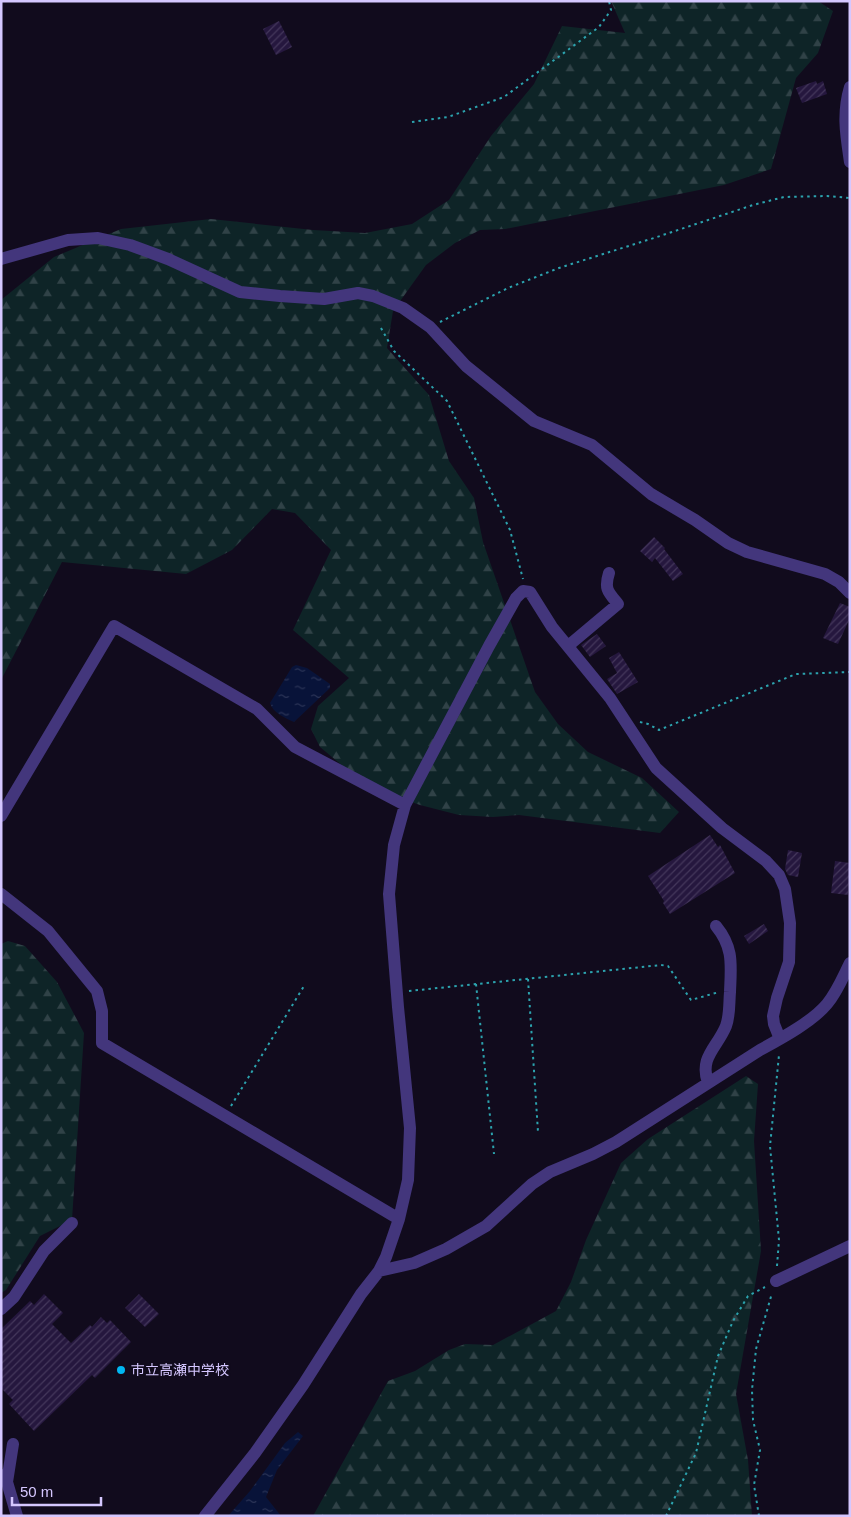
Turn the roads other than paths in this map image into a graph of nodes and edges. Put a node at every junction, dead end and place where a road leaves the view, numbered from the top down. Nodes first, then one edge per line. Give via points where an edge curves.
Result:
1 (850, 87) edge
2 (850, 162) edge
3 (1, 260) edge
4 (609, 573) dead end
5 (850, 593) edge
6 (568, 646) junction
7 (405, 805) junction
8 (1, 816) edge
9 (1, 894) edge
10 (716, 926) dead end
11 (850, 964) edge
12 (780, 1039) junction
13 (708, 1083) junction
14 (399, 1219) junction
15 (72, 1223) dead end
16 (850, 1246) edge
17 (379, 1271) junction
18 (776, 1281) road end
19 (1, 1309) edge
20 (13, 1444) dead end
21 (4, 1479) edge
22 (17, 1516) edge
23 (205, 1516) edge

1 - 2 street via 845,103
3 - 5 street via 68,240 98,238 130,244 240,292 324,298 358,293 403,308 430,327 466,366 534,422 592,445 651,494 728,543 747,552 825,574
4 - 6 street via 607,591 618,604
6 - 7 street via 530,592 521,593 511,606
6 - 12 street via 610,698 656,768 722,828 766,861 779,876 785,889 790,923 788,962 773,1016
7 - 8 street via 295,747 257,709 114,626
7 - 14 street via 394,844 390,894 410,1128 408,1180
9 - 14 street via 48,931 97,991 102,1011 102,1042
10 - 13 street via 724,935 732,968 727,1023 706,1064
11 - 12 street via 824,1008
12 - 13 street
13 - 17 street via 616,1142 550,1172 486,1226 446,1249
14 - 17 street
15 - 19 street via 44,1251 14,1297
16 - 18 street
17 - 23 street via 255,1453
20 - 21 street
21 - 22 street

